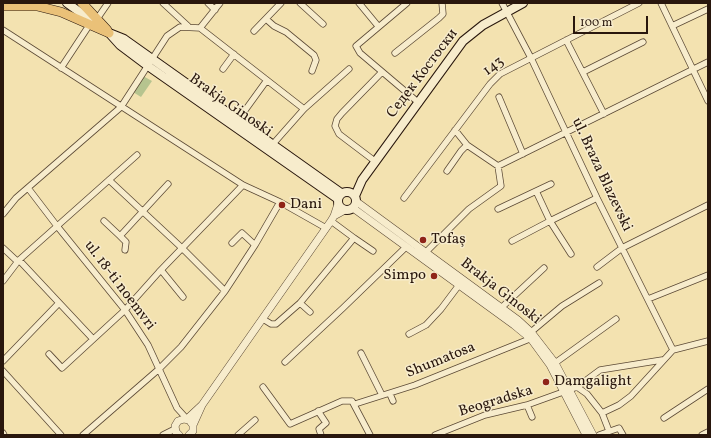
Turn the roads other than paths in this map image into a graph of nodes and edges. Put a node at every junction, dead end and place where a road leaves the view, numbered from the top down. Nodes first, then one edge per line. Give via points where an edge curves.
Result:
1 (67, 3) edge
2 (82, 3) edge
3 (108, 3) edge
4 (163, 3) edge
5 (208, 3) edge
6 (220, 3) edge
7 (281, 3) edge
8 (300, 3) edge
9 (359, 3) edge
10 (406, 3) edge
11 (442, 3) edge
12 (502, 3) edge
13 (523, 3) edge
14 (639, 3) edge
15 (661, 3) edge
16 (39, 4) edge
17 (3, 6) edge
18 (708, 9) edge
19 (215, 10) junction
20 (506, 11) junction
21 (266, 19) junction
22 (94, 21) junction
23 (323, 24) dead end
24 (188, 26) junction
25 (378, 26) junction
26 (672, 26) junction
27 (200, 28) junction
28 (3, 30) edge
29 (254, 31) dead end
30 (109, 33) junction
31 (566, 40) junction
32 (643, 42) dead end
33 (396, 53) dead end
34 (234, 54) junction
35 (531, 58) junction
36 (708, 62) edge
37 (150, 63) junction
38 (61, 68) junction
39 (223, 69) dead end
40 (349, 69) dead end
41 (693, 70) junction
42 (312, 71) dead end
43 (382, 72) junction
44 (583, 72) junction
45 (267, 80) junction
46 (499, 97) dead end
47 (708, 101) edge
48 (419, 103) junction
49 (121, 107) junction
50 (304, 109) junction
51 (604, 114) junction
52 (238, 120) junction
53 (455, 130) junction
54 (567, 132) junction
55 (273, 144) junction
56 (467, 145) junction
57 (523, 154) junction
58 (137, 155) dead end
59 (376, 162) junction
60 (498, 166) junction
61 (446, 171) dead end
62 (108, 180) junction
63 (362, 180) junction
64 (168, 184) dead end
65 (551, 184) dead end
66 (243, 185) junction
67 (28, 188) junction
68 (536, 191) junction
69 (341, 197) junction
70 (404, 198) dead end
71 (597, 198) junction
72 (280, 202) junction
73 (352, 204) junction
74 (708, 205) edge
75 (498, 210) dead end
76 (144, 212) junction
77 (3, 214) edge
78 (332, 218) junction
79 (104, 221) dead end
80 (550, 221) junction
81 (56, 226) junction
82 (326, 228) junction
83 (120, 236) junction
84 (354, 238) junction
85 (512, 241) dead end
86 (232, 243) dead end
87 (255, 244) junction
88 (406, 247) junction
89 (3, 248) edge
90 (622, 248) junction
91 (183, 249) junction
92 (125, 250) dead end
93 (373, 252) dead end
94 (425, 253) junction
95 (571, 254) dead end
96 (19, 261) junction
97 (597, 267) dead end
98 (544, 268) dead end
99 (161, 270) junction
100 (708, 275) edge
101 (3, 280) edge
102 (599, 283) dead end
103 (459, 285) junction
104 (225, 291) junction
105 (183, 297) dead end
106 (648, 299) junction
107 (300, 303) junction
108 (59, 304) junction
109 (501, 308) junction
110 (125, 310) junction
111 (310, 312) dead end
112 (263, 319) junction
113 (616, 319) dead end
114 (409, 334) dead end
115 (532, 336) junction
116 (93, 339) junction
117 (708, 341) edge
118 (673, 350) junction
119 (361, 353) dead end
120 (49, 354) dead end
121 (662, 360) junction
122 (3, 361) edge
123 (285, 362) dead end
124 (555, 363) junction
125 (158, 369) junction
126 (3, 371) edge
127 (263, 387) dead end
128 (577, 387) junction
129 (708, 389) edge
130 (566, 390) junction
131 (390, 394) junction
132 (382, 396) junction
133 (393, 401) dead end
134 (355, 404) junction
135 (202, 405) junction
136 (527, 405) junction
137 (177, 408) junction
138 (318, 411) junction
139 (602, 413) junction
140 (532, 417) dead end
141 (664, 418) dead end
142 (186, 419) junction
143 (255, 420) dead end
144 (178, 421) junction
145 (192, 431) edge
146 (609, 431) junction
147 (708, 432) edge
148 (177, 433) edge
149 (61, 435) edge
150 (83, 435) edge
151 (163, 435) edge
152 (238, 435) edge
153 (321, 435) edge
154 (370, 435) edge
155 (436, 435) edge
156 (586, 435) edge
157 (593, 435) edge
158 (599, 435) edge
159 (623, 435) edge
160 (702, 435) edge

1 - 30 main road, Brakja Ginoski
2 - 22 main road
3 - 22 street
4 - 24 street
5 - 19 street
6 - 19 street
7 - 21 street
8 - 23 street
9 - 25 street
10 - 25 street
11 - 33 street via 443,14
12 - 20 street, ul. Braza Blazevski
13 - 20 main road, Седек Костоски
14 - 31 street, 143
15 - 26 street
16 - 17 main road
16 - 22 main road
18 - 26 street
19 - 27 street
20 - 35 street, ul. Braza Blazevski
20 - 48 main road, Седек Костоски via 462,41
21 - 29 street
21 - 42 street via 314,56 316,60
22 - 30 main road
22 - 38 street
24 - 27 street
24 - 37 street via 180,27 167,36
25 - 43 street via 356,46 360,53
26 - 41 street
27 - 34 street
28 - 38 street
30 - 37 main road, Brakja Ginoski via 120,45
31 - 35 street, 143
31 - 44 street
32 - 44 street
34 - 39 street
34 - 45 street
35 - 53 street, 143 via 500,74
35 - 54 street, ul. Braza Blazevski
36 - 41 street
37 - 49 street
37 - 52 main road, Brakja Ginoski
37 - 69 main road, Brakja Ginoski
38 - 49 street
40 - 50 street
41 - 47 street
41 - 51 street
43 - 48 street
43 - 59 street via 342,113 335,126 339,134
44 - 51 street
45 - 50 street
45 - 52 street
46 - 57 street
48 - 59 main road, Седек Костоски
49 - 66 street
49 - 67 street
50 - 55 street
51 - 54 street
52 - 55 main road, Brakja Ginoski
53 - 56 street
53 - 70 street, 143
54 - 57 street
54 - 71 street, ul. Braza Blazevski
55 - 69 main road, Brakja Ginoski
56 - 60 street
56 - 61 street
57 - 60 street
58 - 62 street
59 - 63 main road, Седек Костоски
60 - 94 street via 501,186 469,209
62 - 76 street
62 - 81 street
63 - 69 main road
63 - 73 main road
64 - 76 street
65 - 68 street
66 - 72 street
66 - 91 street
67 - 77 street
67 - 81 street, ul. 18-ti noemvri
68 - 75 street
68 - 80 street
69 - 73 main road, Brakja Ginoski
69 - 73 main road, Brakja Ginoski via 351,192
69 - 78 street
71 - 80 street
71 - 90 street, ul. Braza Blazevski
72 - 82 street
72 - 87 street
73 - 78 street
73 - 88 street, Brakja Ginoski
73 - 94 street, Brakja Ginoski
74 - 90 street
76 - 83 street
76 - 91 street
78 - 82 street
78 - 84 street
79 - 83 street
80 - 85 street
80 - 95 street
81 - 96 street
81 - 110 street, ul. 18-ti noemvri
82 - 112 street
83 - 92 street via 126,242
84 - 93 street
84 - 107 street
86 - 87 street via 242,233
87 - 104 street
88 - 103 street, Brakja Ginoski
88 - 123 street
89 - 96 street
90 - 97 street
90 - 106 street, ul. Braza Blazevski
91 - 99 street
91 - 104 street
94 - 109 street, Brakja Ginoski
96 - 101 street
96 - 108 street
98 - 109 street
99 - 105 street
99 - 110 street
100 - 106 street
102 - 115 street via 562,306
103 - 114 street via 426,325
103 - 115 street, Brakja Ginoski
104 - 125 street via 181,347
106 - 118 street, ul. Braza Blazevski
107 - 111 street
107 - 112 street via 276,324
108 - 116 street
108 - 122 street
109 - 115 street, Brakja Ginoski
110 - 116 street
110 - 125 street, ul. 18-ti noemvri via 148,345
112 - 135 street
113 - 124 street
115 - 124 street, Brakja Ginoski
115 - 130 street, Brakja Ginoski
115 - 131 street, Shumatosa
116 - 120 street via 62,368
117 - 118 street
118 - 121 street
119 - 132 street
121 - 128 street via 600,370
121 - 139 street via 631,396 619,406
124 - 130 street, Brakja Ginoski
125 - 137 street, ul. 18-ti noemvri
125 - 150 street
126 - 149 street
127 - 138 street, Shumatosa via 290,424
128 - 130 street
128 - 139 street via 587,394
129 - 141 street
130 - 136 street, Beogradska
130 - 156 street, Brakja Ginoski
130 - 157 street, Brakja Ginoski
131 - 132 street, Shumatosa
131 - 133 street
132 - 134 street, Shumatosa
134 - 138 street, Shumatosa via 352,401 342,401
134 - 154 street
135 - 142 street
135 - 145 street
136 - 140 street
136 - 155 street, Beogradska via 485,416
137 - 142 street, ul. 18-ti noemvri
137 - 144 street, ul. 18-ti noemvri
138 - 153 street via 326,423 319,429
139 - 146 street
142 - 144 street
142 - 145 street
143 - 152 street
144 - 148 street
146 - 158 street
146 - 159 street via 619,428
147 - 160 street
148 - 151 street

